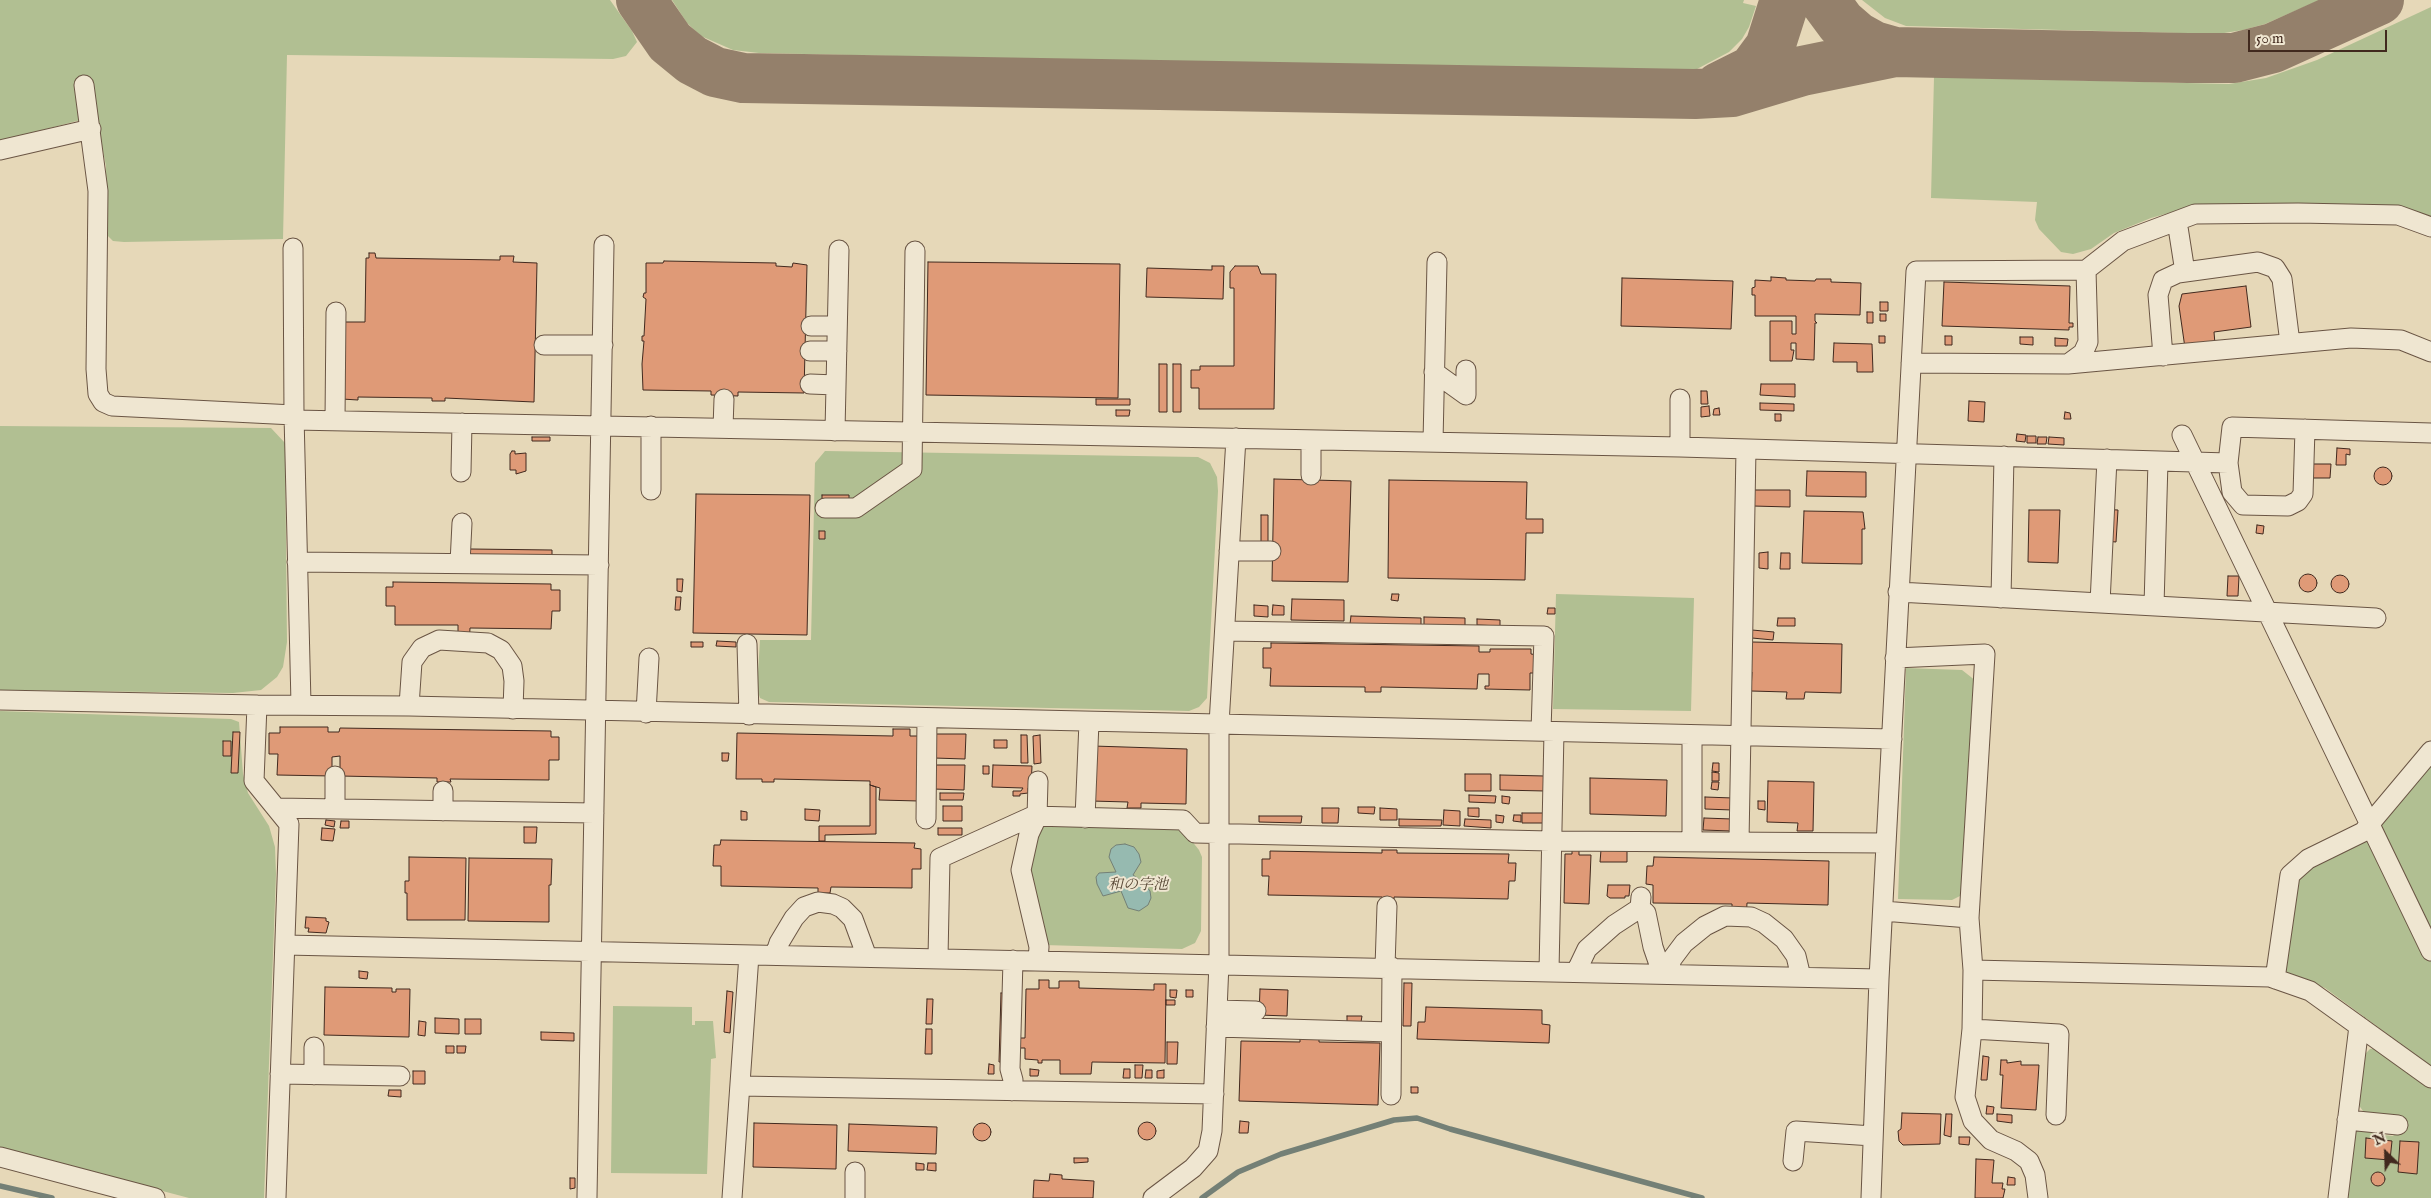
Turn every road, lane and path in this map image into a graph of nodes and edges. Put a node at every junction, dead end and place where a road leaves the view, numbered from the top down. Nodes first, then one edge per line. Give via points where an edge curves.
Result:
1 (84, 84) dead end
2 (91, 129) junction
3 (0, 150) edge
4 (2177, 221) junction
5 (2429, 228) edge
6 (604, 246) dead end
7 (293, 248) dead end
8 (839, 250) dead end
9 (916, 252) dead end
10 (1437, 262) dead end
11 (2086, 270) junction
12 (2184, 272) junction
13 (336, 312) dead end
14 (811, 326) dead end
15 (837, 326) junction
16 (2290, 343) junction
17 (544, 345) dead end
18 (603, 345) junction
19 (837, 351) junction
20 (810, 352) dead end
21 (2431, 352) edge
22 (2163, 356) junction
23 (1910, 363) junction
24 (2068, 364) junction
25 (1466, 370) dead end
26 (1434, 372) junction
27 (810, 384) dead end
28 (836, 384) junction
29 (724, 399) dead end
30 (1680, 399) dead end
31 (294, 417) junction
32 (335, 420) junction
33 (462, 423) junction
34 (602, 425) junction
35 (651, 426) junction
36 (723, 428) junction
37 (2305, 430) junction
38 (835, 431) junction
39 (912, 432) junction
40 (2431, 434) edge
41 (2182, 435) dead end
42 (1236, 438) junction
43 (1312, 440) junction
44 (1433, 442) junction
45 (1680, 447) junction
46 (1746, 449) junction
47 (1905, 452) junction
48 (2004, 456) junction
49 (2107, 459) junction
50 (2158, 461) junction
51 (2194, 462) junction
52 (2228, 463) junction
53 (462, 472) dead end
54 (1311, 475) dead end
55 (652, 490) dead end
56 (825, 508) dead end
57 (462, 523) dead end
58 (1230, 551) junction
59 (1270, 551) dead end
60 (298, 562) junction
61 (460, 563) junction
62 (599, 565) junction
63 (1898, 592) junction
64 (2001, 598) junction
65 (2100, 603) junction
66 (2154, 606) junction
67 (2268, 612) junction
68 (2376, 618) dead end
69 (1225, 631) junction
70 (747, 644) dead end
71 (649, 658) dead end
72 (1895, 658) junction
73 (0, 700) edge
74 (301, 704) junction
75 (257, 705) junction
76 (409, 706) junction
77 (513, 708) junction
78 (596, 712) junction
79 (646, 712) junction
80 (749, 715) junction
81 (927, 718) junction
82 (1089, 722) junction
83 (1219, 724) junction
84 (1548, 732) junction
85 (1692, 735) junction
86 (1743, 736) junction
87 (1892, 739) junction
88 (2431, 751) edge
89 (335, 776) dead end
90 (1038, 780) dead end
91 (444, 790) dead end
92 (276, 808) junction
93 (335, 809) junction
94 (444, 811) junction
95 (594, 813) junction
96 (1037, 816) junction
97 (1085, 818) junction
98 (926, 819) dead end
99 (2370, 826) junction
100 (1219, 833) junction
101 (1550, 841) junction
102 (1692, 842) junction
103 (1739, 842) junction
104 (1886, 843) junction
105 (1386, 906) dead end
106 (1883, 911) junction
107 (1969, 918) junction
108 (285, 945) junction
109 (2431, 951) edge
110 (592, 952) junction
111 (749, 955) junction
112 (775, 956) junction
113 (867, 957) junction
114 (938, 958) junction
115 (1013, 960) junction
116 (1038, 960) junction
117 (1218, 963) junction
118 (1389, 967) junction
119 (1973, 970) junction
120 (1549, 971) junction
121 (1576, 972) junction
122 (1665, 974) junction
123 (1801, 977) junction
124 (1879, 979) junction
125 (2275, 979) junction
126 (1256, 1011) dead end
127 (1217, 1018) junction
128 (2359, 1026) junction
129 (1972, 1029) junction
130 (1391, 1032) junction
131 (314, 1047) dead end
132 (280, 1074) junction
133 (314, 1075) junction
134 (400, 1076) dead end
135 (2431, 1078) edge
136 (740, 1086) junction
137 (1012, 1091) junction
138 (1214, 1094) junction
139 (1390, 1095) dead end
140 (2056, 1115) dead end
141 (2347, 1120) junction
142 (2398, 1125) dead end
143 (1874, 1136) junction
144 (1798, 1152) dead end
145 (0, 1157) edge
146 (855, 1172) dead end
147 (155, 1198) edge
148 (276, 1198) edge
149 (587, 1198) edge
150 (732, 1198) edge
151 (855, 1198) edge
152 (1153, 1198) edge
153 (1871, 1198) edge
154 (2038, 1198) edge
155 (2338, 1198) edge

1 - 2 lane
2 - 3 lane
2 - 31 lane via 98,191 96,379 103,402 112,406
4 - 5 lane via 2195,214 2398,215
4 - 11 lane via 2123,241
4 - 12 lane
6 - 18 lane
7 - 31 lane
8 - 15 lane
9 - 39 lane
10 - 26 lane
11 - 23 lane via 1916,271
11 - 24 lane via 2088,342 2083,353
12 - 16 lane via 2258,262 2275,268 2282,279
12 - 22 lane via 2163,280 2158,295
13 - 32 lane
14 - 15 lane
15 - 19 lane
16 - 21 lane via 2352,338 2401,340
16 - 22 lane
17 - 18 lane
18 - 34 lane
19 - 20 lane
19 - 28 lane
22 - 24 lane
23 - 24 lane
23 - 47 lane
25 - 26 lane via 1466,395
26 - 44 lane
27 - 28 lane
28 - 38 lane
29 - 36 lane
30 - 45 lane
31 - 32 lane
31 - 60 lane
32 - 33 lane
33 - 34 lane
33 - 53 lane
34 - 35 lane
34 - 62 lane
35 - 36 lane
35 - 55 lane
36 - 38 lane
37 - 40 lane
37 - 52 lane via 2232,427
37 - 52 lane via 2303,494 2288,506 2243,505 2232,492
38 - 39 lane
39 - 42 lane
39 - 56 lane via 912,469 856,508
41 - 51 lane
42 - 43 lane
42 - 58 lane
43 - 44 lane
43 - 54 lane
44 - 45 lane
45 - 46 lane
46 - 47 lane
46 - 86 lane
47 - 48 lane
47 - 63 lane
48 - 49 lane
48 - 64 lane
49 - 50 lane
49 - 65 lane
50 - 51 lane
50 - 66 lane
51 - 52 lane
51 - 67 lane
57 - 61 lane
58 - 59 lane
58 - 69 lane
60 - 61 lane
60 - 74 lane
61 - 62 lane
62 - 78 lane
63 - 64 lane
63 - 72 lane
64 - 65 lane
65 - 66 lane
66 - 67 lane
67 - 68 lane
67 - 99 lane
69 - 83 lane
69 - 84 lane via 1544,636
70 - 80 lane
71 - 79 lane
72 - 87 lane
72 - 107 lane via 1985,654
73 - 75 lane
74 - 75 lane
74 - 76 lane
75 - 92 lane via 254,781
76 - 77 lane
76 - 77 lane via 412,662 422,648 439,640 488,643 501,650 512,666
77 - 78 lane
78 - 79 lane
78 - 95 lane
79 - 80 lane
80 - 81 lane
81 - 82 lane
81 - 98 lane
82 - 83 lane
82 - 97 lane
83 - 84 lane
83 - 100 lane
84 - 85 lane
84 - 101 lane
85 - 86 lane
85 - 102 lane
86 - 87 lane
86 - 103 lane
87 - 104 lane
88 - 99 lane
89 - 93 lane
90 - 96 lane
91 - 94 lane
92 - 93 lane
92 - 108 lane via 289,824
93 - 94 lane
94 - 95 lane
95 - 110 lane
96 - 97 lane
96 - 114 lane via 940,858
96 - 116 lane via 1029,834 1021,870 1039,947
97 - 100 lane via 1183,820 1195,833
99 - 109 lane
99 - 125 lane via 2351,839 2308,859 2290,875
100 - 101 lane
100 - 117 lane
101 - 102 lane
101 - 120 lane
102 - 103 lane
103 - 104 lane
104 - 106 lane
105 - 118 lane
106 - 107 lane
106 - 124 lane
107 - 119 lane
108 - 110 lane
108 - 132 lane
110 - 111 lane
110 - 149 lane
111 - 112 lane
111 - 136 lane
112 - 113 lane
112 - 113 lane via 794,918 804,907 818,902 842,908 854,919
113 - 114 lane
114 - 115 lane
115 - 116 lane
115 - 137 lane
116 - 117 lane
117 - 118 lane
117 - 127 lane
118 - 120 lane
118 - 130 lane
119 - 125 lane
119 - 129 lane
120 - 121 lane
121 - 122 lane
121 - 122 lane via 1587,949 1640,902
122 - 123 lane
122 - 123 lane via 1684,943 1705,926 1725,916 1751,917 1764,922 1784,939 1796,956
123 - 124 lane
124 - 143 lane
125 - 128 lane via 2310,991
126 - 127 lane
127 - 130 lane
127 - 138 lane
128 - 135 lane
128 - 141 lane
129 - 140 lane via 2059,1034
129 - 154 lane via 1965,1097 1974,1121 1991,1140 2029,1161 2035,1175
130 - 139 lane
131 - 133 lane
132 - 133 lane
132 - 148 lane
133 - 134 lane
136 - 137 lane
136 - 150 lane
137 - 138 lane
138 - 152 lane via 1208,1151 1193,1168
141 - 142 lane
141 - 155 lane
143 - 144 lane via 1796,1131
143 - 153 lane
145 - 147 lane
146 - 151 lane

